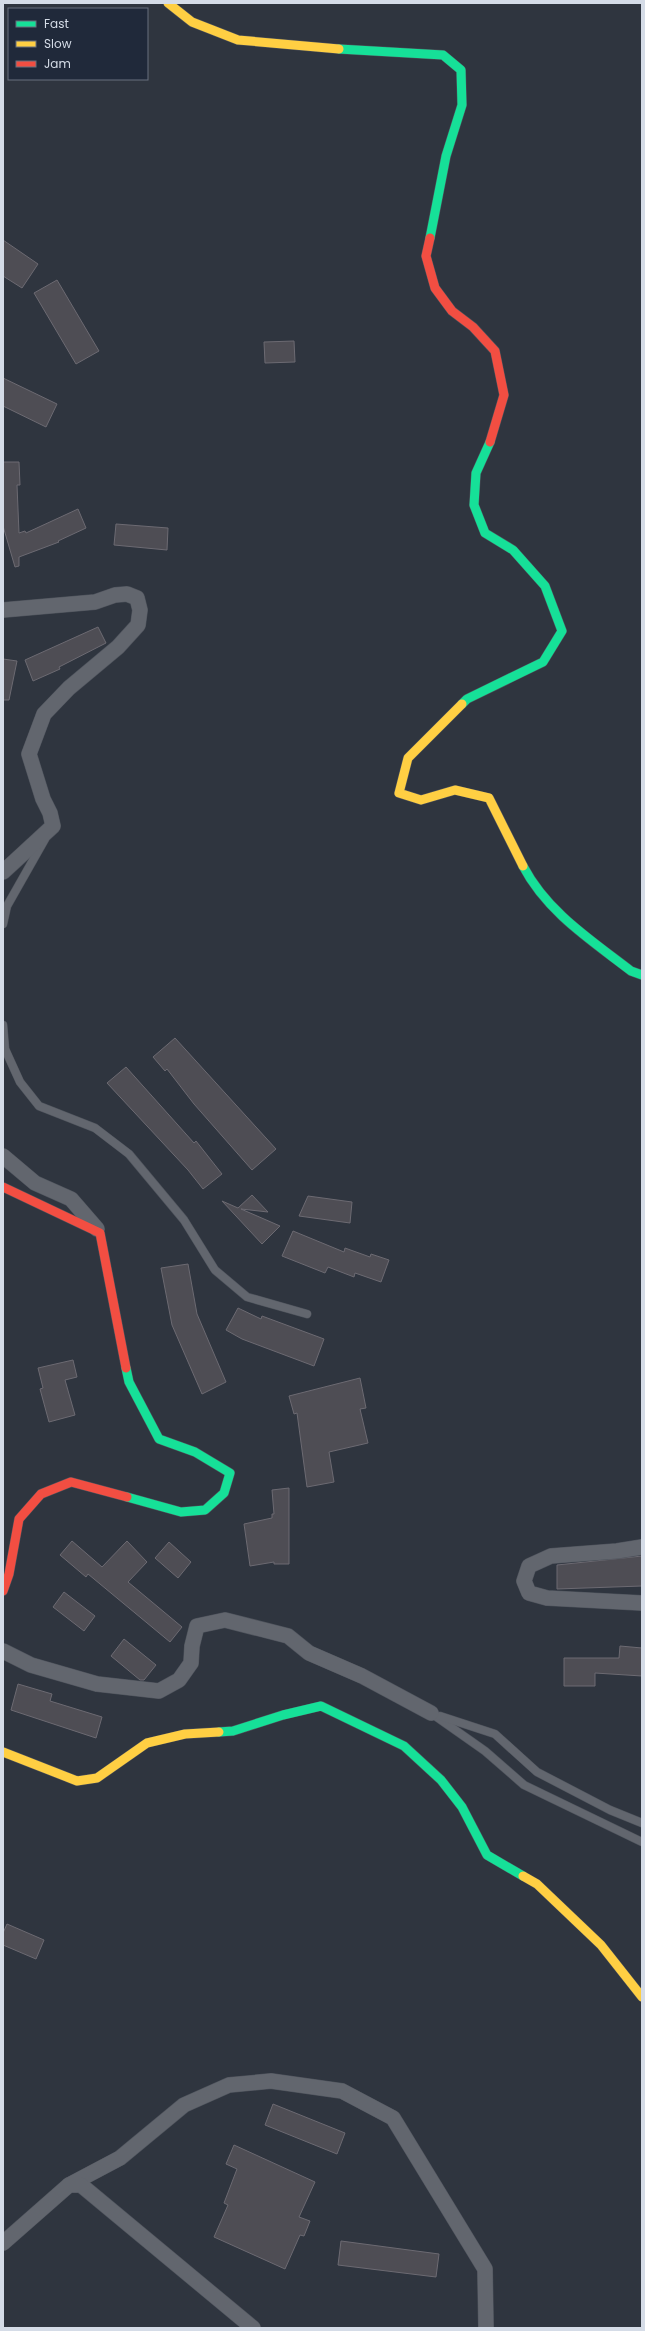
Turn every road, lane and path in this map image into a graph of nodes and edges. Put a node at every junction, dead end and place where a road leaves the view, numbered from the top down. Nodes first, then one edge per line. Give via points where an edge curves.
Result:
1 (168, 3) edge
2 (3, 610) edge
3 (53, 826) junction
4 (3, 872) edge
5 (3, 924) edge
6 (642, 975) edge
7 (3, 1025) edge
8 (3, 1156) edge
9 (3, 1187) edge
10 (100, 1233) junction
11 (307, 1314) dead end
12 (642, 1547) edge
13 (3, 1592) edge
14 (642, 1603) edge
15 (3, 1651) edge
16 (431, 1713) junction
17 (3, 1752) edge
18 (642, 1823) edge
19 (642, 1842) edge
20 (642, 1997) edge
21 (69, 2185) junction
22 (3, 2243) edge
23 (253, 2328) edge
24 (486, 2328) edge

1 - 6 street via 192,22 238,40 309,48 443,55 461,70 462,105 446,156 426,256 435,288 448,305 495,351 504,394 492,440 476,473 474,505 485,533 513,550 545,586 562,631 543,662 467,699 408,758 399,793 421,800 455,790 489,798 532,883 565,921 631,971
2 - 3 street via 95,602 126,594 137,598 140,610 138,625 118,647 69,688 44,714 29,754
3 - 4 street
3 - 5 lane via 7,906
7 - 11 lane via 5,1049 20,1082 39,1106 95,1128 129,1154 184,1220 216,1270 247,1297
8 - 10 street via 35,1183 71,1199
9 - 10 street via 31,1204 65,1216
10 - 13 street via 129,1382 149,1421 159,1439 195,1452 230,1472 224,1493 204,1510 181,1512 71,1482 41,1494 20,1519
12 - 14 street via 551,1556 529,1566 524,1581 529,1593 547,1598
15 - 16 street via 31,1665 97,1684 159,1691 179,1680 190,1663 197,1626 225,1620 288,1636 309,1653 362,1676
16 - 18 lane via 495,1734 537,1772 610,1810
16 - 19 lane via 484,1751 524,1785
17 - 20 street via 77,1780 97,1778 147,1743 185,1734 233,1731 321,1706 404,1746 441,1780 462,1807 487,1855 536,1884 601,1945
21 - 22 street
21 - 23 street via 80,2185
21 - 24 street via 120,2158 184,2105 229,2085 271,2081 342,2091 393,2118 485,2269

